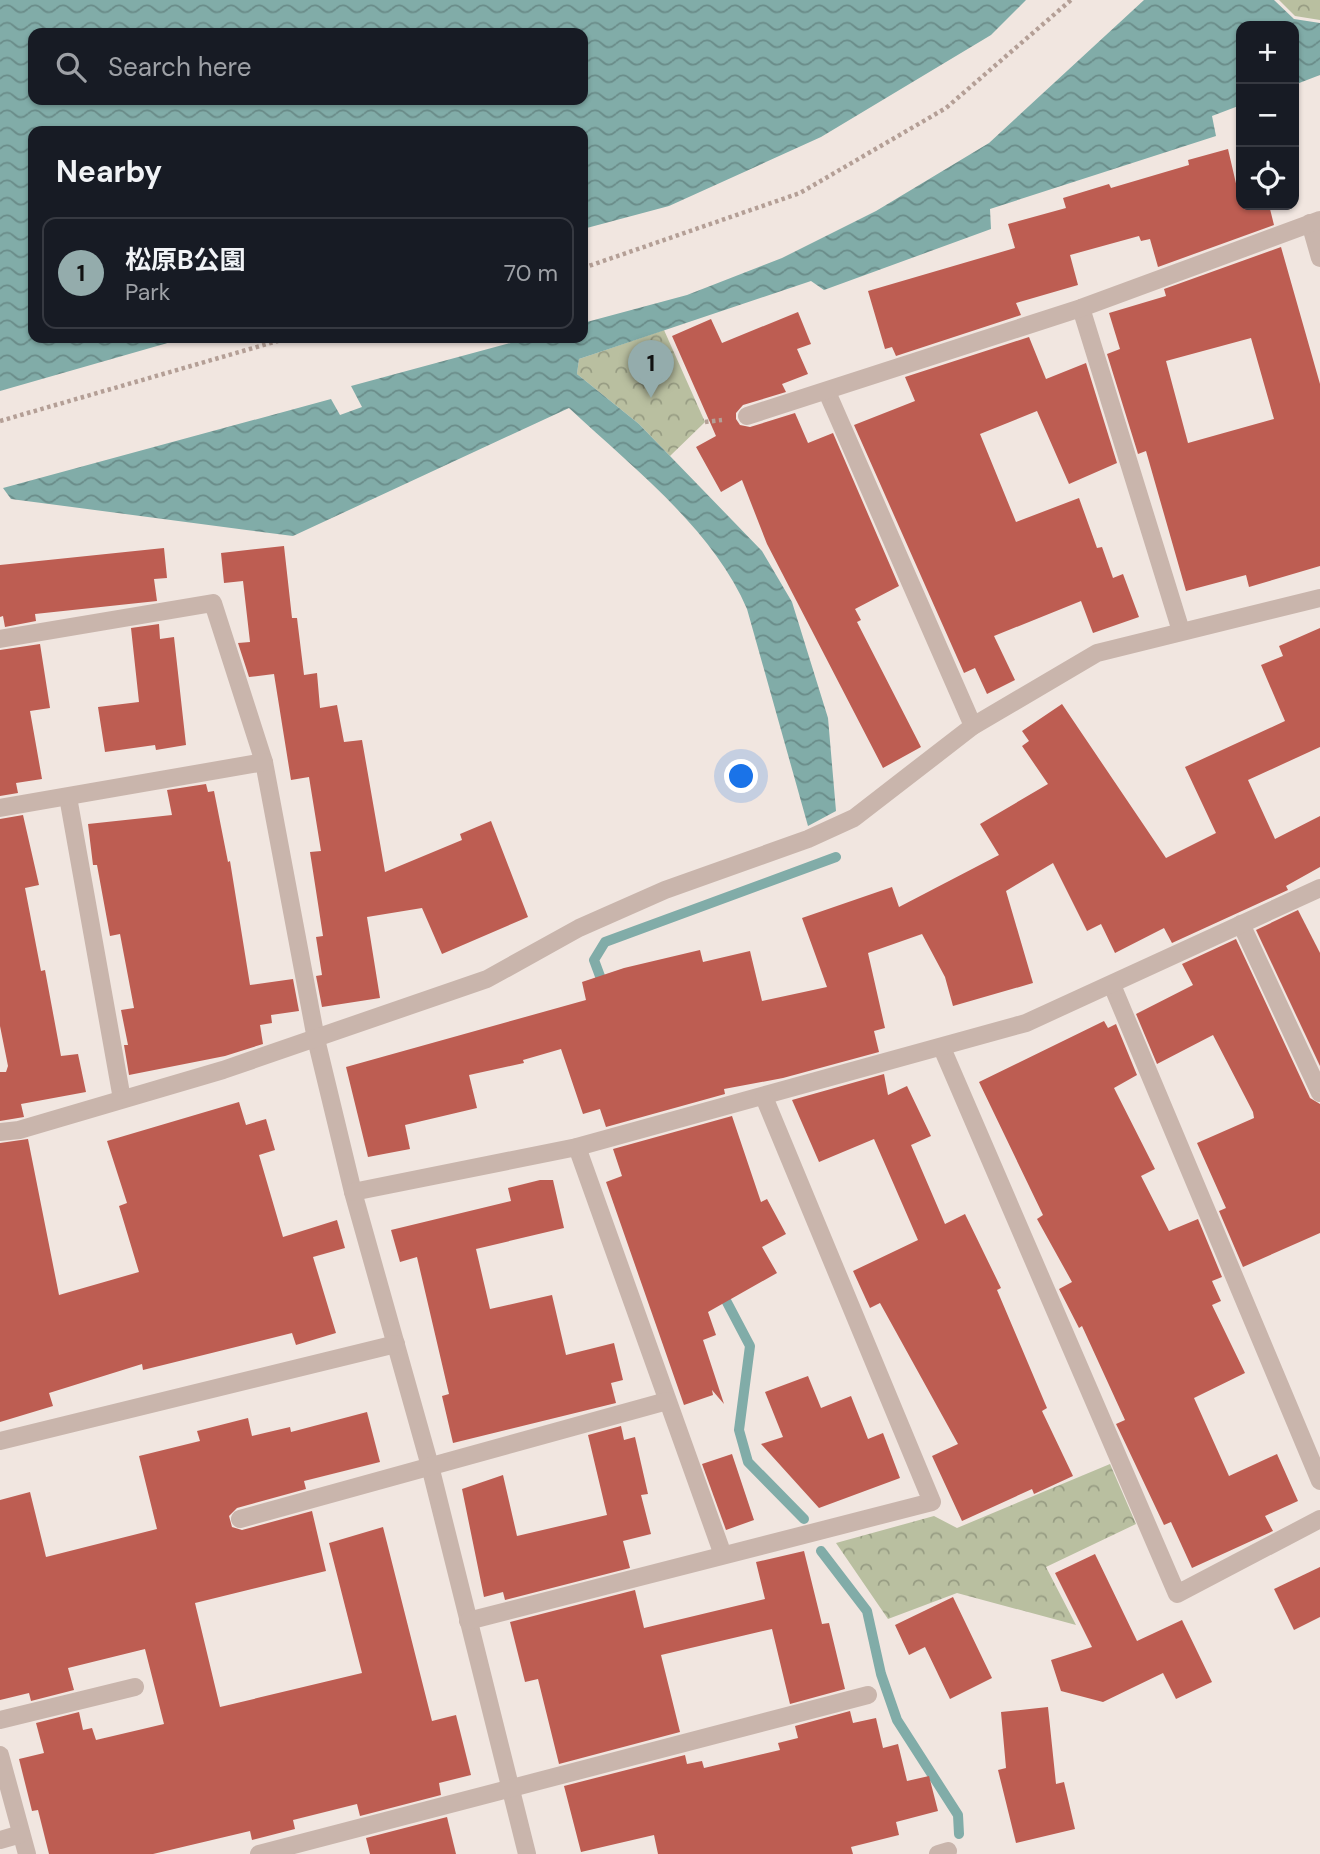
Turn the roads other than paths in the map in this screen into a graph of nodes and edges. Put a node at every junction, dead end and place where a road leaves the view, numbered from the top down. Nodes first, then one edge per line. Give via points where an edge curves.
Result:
1 (1315, 221) edge
2 (1320, 258) edge
3 (1081, 308) junction
4 (827, 392) junction
5 (747, 416) dead end
6 (1320, 598) edge
7 (1181, 631) junction
8 (0, 639) edge
9 (973, 726) junction
10 (264, 762) junction
11 (68, 797) junction
12 (0, 808) edge
13 (1320, 888) edge
14 (1241, 924) junction
15 (1112, 985) junction
16 (316, 1039) junction
17 (942, 1048) junction
18 (1320, 1093) edge
19 (764, 1097) junction
20 (122, 1099) junction
21 (0, 1132) edge
22 (577, 1147) junction
23 (353, 1192) junction
24 (396, 1345) junction
25 (667, 1402) junction
26 (0, 1441) edge
27 (430, 1466) junction
28 (1320, 1481) edge
29 (1320, 1518) edge
30 (240, 1519) dead end
31 (723, 1555) junction
32 (468, 1620) junction
33 (135, 1687) dead end
34 (869, 1695) dead end
35 (0, 1720) edge
36 (0, 1755) edge
37 (512, 1788) junction
38 (21, 1834) junction
39 (0, 1840) edge
40 (27, 1854) edge
41 (259, 1854) edge
42 (527, 1854) edge

1 - 2 street
1 - 3 street
3 - 4 street
3 - 7 street
4 - 5 street
4 - 9 street
6 - 7 street
7 - 9 street via 1097,653
8 - 10 street via 213,603
9 - 16 street via 853,818 808,839 665,890 579,928 487,979
10 - 11 street
10 - 16 street
11 - 12 street
11 - 20 street
13 - 14 street
14 - 15 street
14 - 18 street
15 - 17 street via 1026,1023
15 - 28 street
16 - 20 street
16 - 23 street
17 - 19 street
17 - 29 street via 1177,1594
19 - 22 street
19 - 31 street via 932,1503
20 - 21 street
22 - 23 street
22 - 25 street
23 - 24 street
24 - 26 street
24 - 27 street
25 - 27 street
25 - 31 street
27 - 30 street
27 - 32 street
31 - 32 street
32 - 37 street
33 - 35 street
34 - 37 street
36 - 38 street
37 - 41 street
37 - 42 street
38 - 39 street
38 - 40 street

